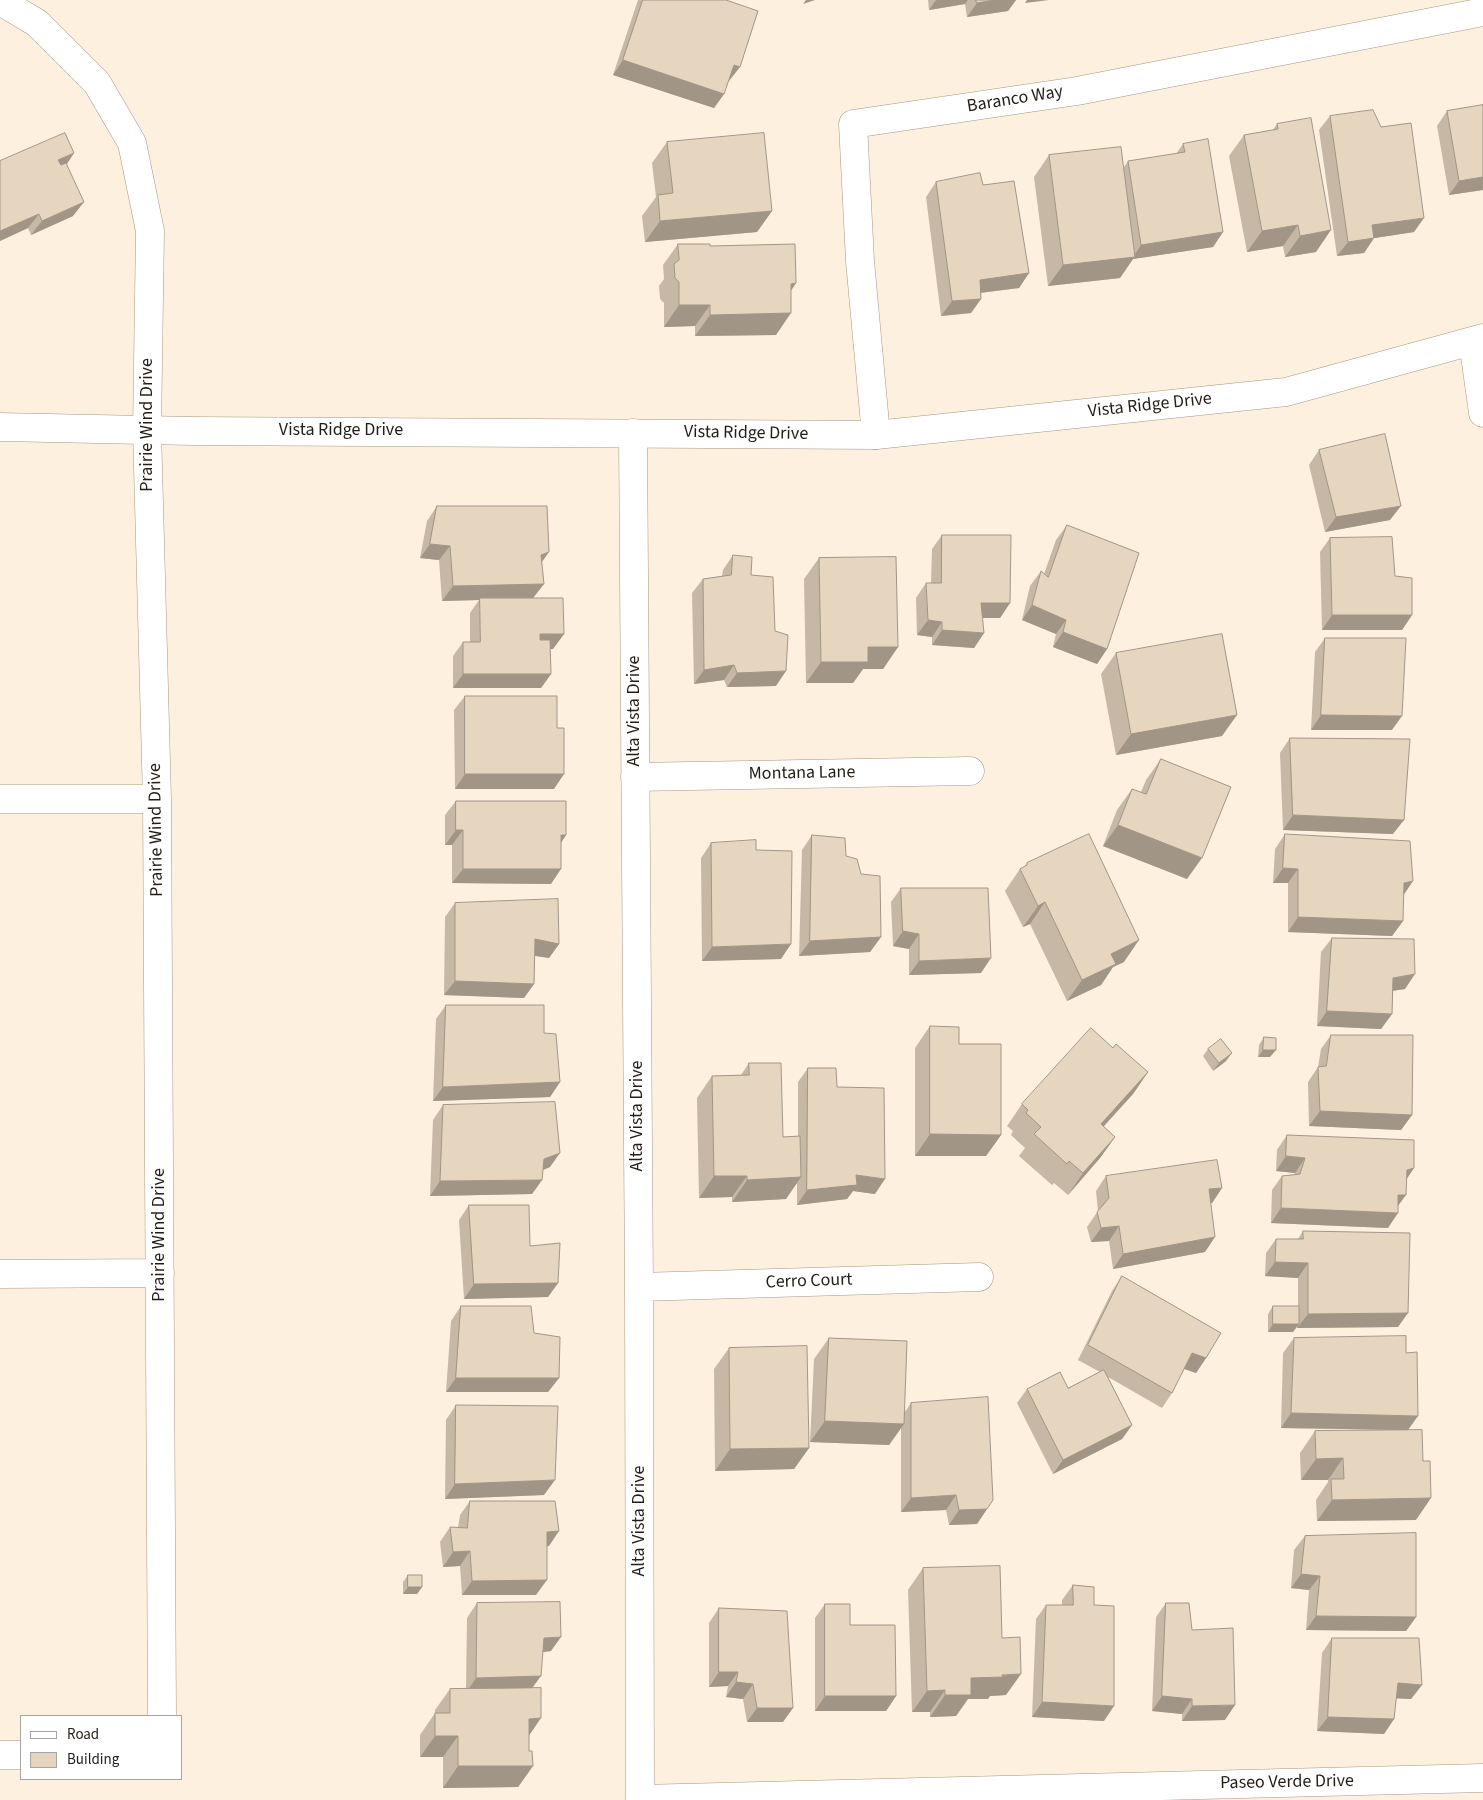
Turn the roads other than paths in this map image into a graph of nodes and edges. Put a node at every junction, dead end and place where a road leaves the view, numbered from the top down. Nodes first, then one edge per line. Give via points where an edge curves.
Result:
1 (0, 1) edge
2 (1483, 12) edge
3 (1478, 340) edge
4 (1483, 413) edge
5 (0, 427) edge
6 (147, 430) junction
7 (633, 433) junction
8 (876, 435) junction
9 (970, 770) dead end
10 (635, 777) junction
11 (0, 799) edge
12 (157, 799) junction
13 (160, 1273) junction
14 (0, 1274) edge
15 (979, 1277) dead end
16 (639, 1287) junction
17 (162, 1715) edge
18 (0, 1755) edge
19 (20, 1756) edge
20 (1483, 1778) edge
21 (640, 1799) edge

1 - 6 street, Prairie Wind Drive via 37,22 97,83 132,143 150,231
2 - 8 street, Baranco Way via 1076,91 853,124 860,261
3 - 4 street
3 - 8 street, Vista Ridge Drive via 1286,392
5 - 6 street, Vista Ridge Drive
6 - 7 street, Vista Ridge Drive
6 - 12 street, Prairie Wind Drive
7 - 8 street, Vista Ridge Drive
7 - 10 street, Alta Vista Drive
9 - 10 street, Montana Lane
10 - 16 street, Alta Vista Drive
11 - 12 street
12 - 13 street, Prairie Wind Drive
13 - 14 street
13 - 17 street, Prairie Wind Drive
15 - 16 street, Cerro Court
16 - 21 street, Alta Vista Drive
18 - 19 street
20 - 21 street, Paseo Verde Drive

